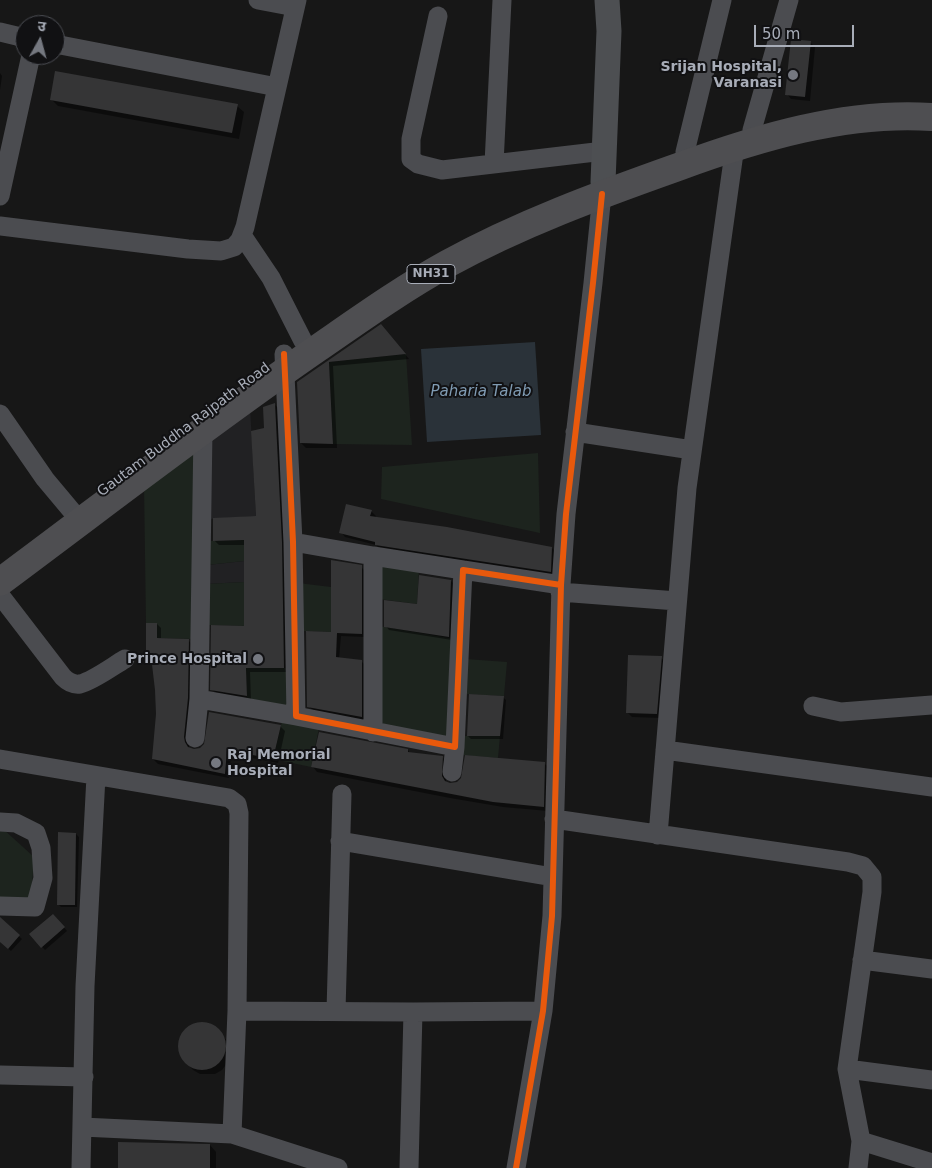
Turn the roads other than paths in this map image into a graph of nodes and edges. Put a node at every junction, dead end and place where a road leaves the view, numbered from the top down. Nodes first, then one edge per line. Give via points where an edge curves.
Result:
1 (258, 0) edge
2 (502, 0) edge
3 (608, 0) edge
4 (722, 0) edge
5 (789, 0) edge
6 (296, 4) edge
7 (438, 16) dead end
8 (0, 32) edge
9 (15, 36) edge
10 (65, 46) edge
11 (29, 65) edge
12 (277, 86) junction
13 (932, 106) edge
14 (932, 117) edge
15 (744, 138) junction
16 (604, 150) junction
17 (685, 152) junction
18 (494, 164) junction
19 (602, 188) junction
20 (0, 196) edge
21 (0, 226) edge
22 (242, 235) junction
23 (291, 355) junction
24 (0, 414) edge
25 (203, 430) junction
26 (575, 432) junction
27 (692, 450) junction
28 (77, 517) junction
29 (293, 542) junction
30 (373, 556) junction
31 (0, 567) edge
32 (463, 570) junction
33 (0, 582) edge
34 (561, 589) junction
35 (0, 595) edge
36 (677, 601) junction
37 (125, 659) dead end
38 (199, 699) junction
39 (932, 705) edge
40 (813, 706) dead end
41 (296, 716) junction
42 (373, 732) junction
43 (195, 738) dead end
44 (455, 747) junction
45 (665, 750) junction
46 (0, 759) edge
47 (452, 772) dead end
48 (96, 776) junction
49 (932, 787) edge
50 (342, 794) dead end
51 (554, 819) junction
52 (0, 822) edge
53 (658, 835) junction
54 (340, 841) junction
55 (553, 877) junction
56 (0, 906) edge
57 (862, 960) junction
58 (932, 969) edge
59 (236, 1010) junction
60 (336, 1011) junction
61 (543, 1011) junction
62 (413, 1012) junction
63 (847, 1070) junction
64 (0, 1075) edge
65 (84, 1077) junction
66 (932, 1080) edge
67 (82, 1127) junction
68 (232, 1134) junction
69 (861, 1141) junction
70 (927, 1164) edge
71 (81, 1168) edge
72 (338, 1168) edge
73 (409, 1168) edge
74 (516, 1168) edge
75 (858, 1168) edge

1 - 6 street
2 - 18 street
3 - 16 main road
4 - 17 street
5 - 15 street
6 - 12 street
7 - 18 street via 411,139 411,159 442,170
8 - 9 street
10 - 12 street
11 - 20 street
12 - 22 street
13 - 15 highway, Gautam Buddha Rajpath Road / NH31 via 863,107 813,115
14 - 15 highway, NH31 via 867,118
15 - 17 highway, Gautam Buddha Rajpath Road / NH31
15 - 19 highway, NH31
15 - 27 street
16 - 18 street
16 - 19 main road
17 - 19 highway, Gautam Buddha Rajpath Road / NH31
19 - 23 highway, Gautam Buddha Rajpath Road / NH31 via 557,199 466,241 360,303
19 - 26 street
21 - 22 street via 221,251 234,247
22 - 23 street via 271,278
23 - 25 highway, NH31
23 - 28 highway, Gautam Buddha Rajpath Road / NH31
23 - 29 street
24 - 28 street
25 - 28 highway, NH31
25 - 38 street
26 - 27 street
26 - 34 street
27 - 36 street
28 - 31 highway, Gautam Buddha Rajpath Road / NH31
28 - 33 highway, NH31
29 - 30 street
29 - 41 street
30 - 32 street
30 - 42 street
32 - 34 street
32 - 44 street
34 - 36 street
34 - 51 street
35 - 37 street via 69,683 80,684 90,680
36 - 45 street
38 - 41 street
38 - 43 street
39 - 40 street via 841,712
41 - 42 street
42 - 44 street
44 - 47 street
45 - 49 street
45 - 53 street
46 - 48 street
48 - 59 street via 229,798 237,804
48 - 65 street via 85,986
50 - 54 street
51 - 53 street
51 - 55 street
52 - 56 street via 16,823 36,833 41,848 43,878 35,907
53 - 57 street via 863,866 872,876 872,892
54 - 55 street
54 - 60 street
55 - 61 street
57 - 58 street
57 - 63 street
59 - 60 street
59 - 68 street
60 - 62 street
61 - 62 street
61 - 74 street
62 - 73 street
63 - 66 street
63 - 69 street
64 - 65 street
65 - 67 street
67 - 68 street
67 - 71 street
68 - 72 street
69 - 70 street
69 - 75 street

